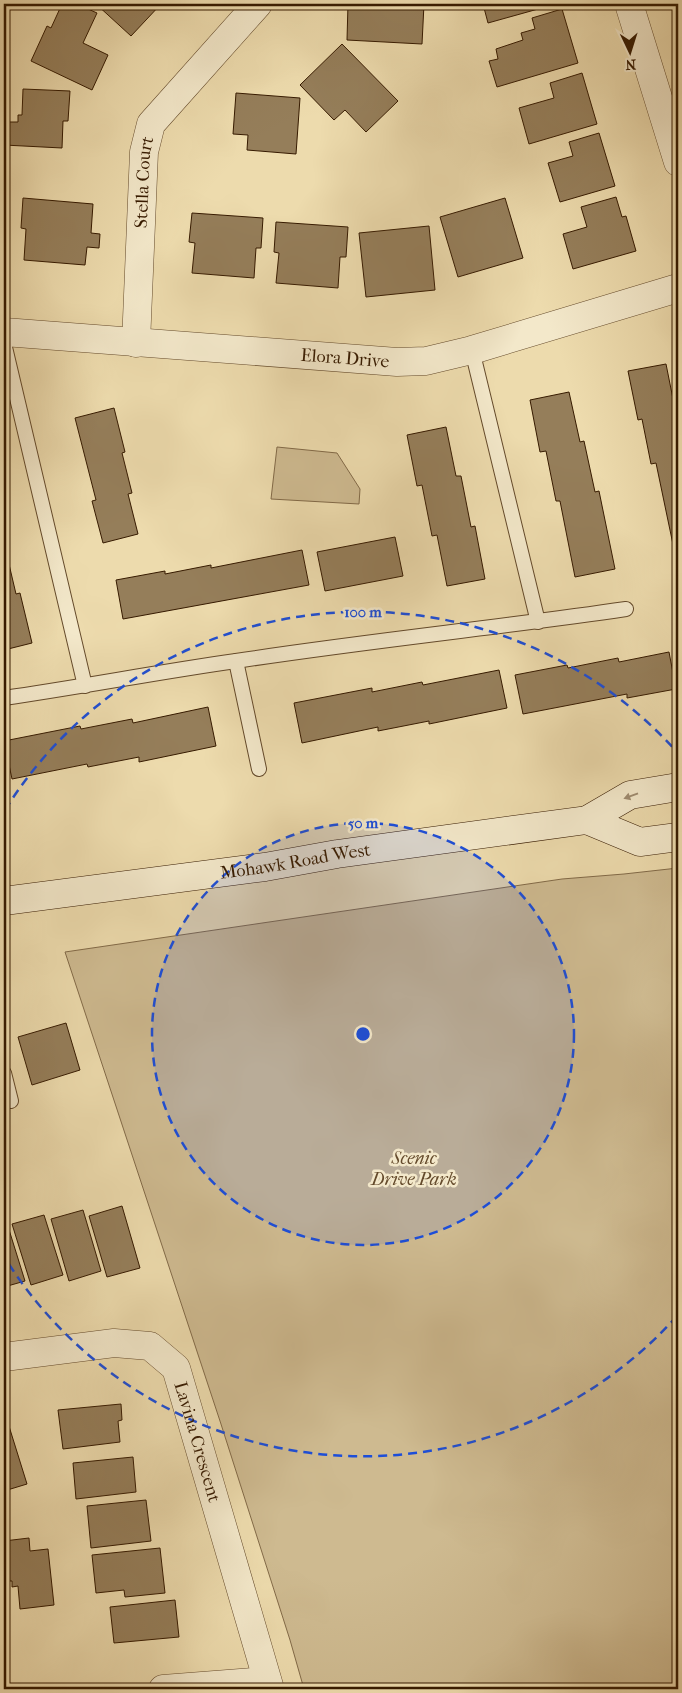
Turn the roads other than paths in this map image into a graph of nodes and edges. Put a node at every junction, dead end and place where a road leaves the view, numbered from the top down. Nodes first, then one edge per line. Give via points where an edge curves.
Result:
1 (258, 4) edge
2 (629, 4) edge
3 (678, 162) edge
4 (678, 288) edge
5 (4, 332) edge
6 (4, 343) edge
7 (136, 343) junction
8 (472, 350) junction
9 (626, 609) dead end
10 (538, 622) junction
11 (236, 661) junction
12 (85, 686) junction
13 (4, 698) edge
14 (259, 769) dead end
15 (678, 787) edge
16 (587, 820) junction
17 (678, 837) edge
18 (4, 901) edge
19 (4, 1073) edge
20 (11, 1101) dead end
21 (4, 1357) edge
22 (269, 1685) edge
23 (164, 1689) edge

1 - 7 street, Stella Court via 150,124 144,152
2 - 3 street
4 - 8 street, Elora Drive
5 - 7 street, Elora Drive
6 - 12 lane
7 - 8 street, Elora Drive via 396,362 426,361
8 - 10 lane
9 - 10 lane
10 - 11 lane
11 - 12 lane
11 - 14 lane
12 - 13 lane
15 -> 16 street, Mohawk Road West via 630,794
16 - 17 street via 640,842
16 - 18 street, Mohawk Road West
19 - 20 lane
21 - 22 street, Lavina Crescent via 114,1343 150,1346 176,1368
22 - 23 street

